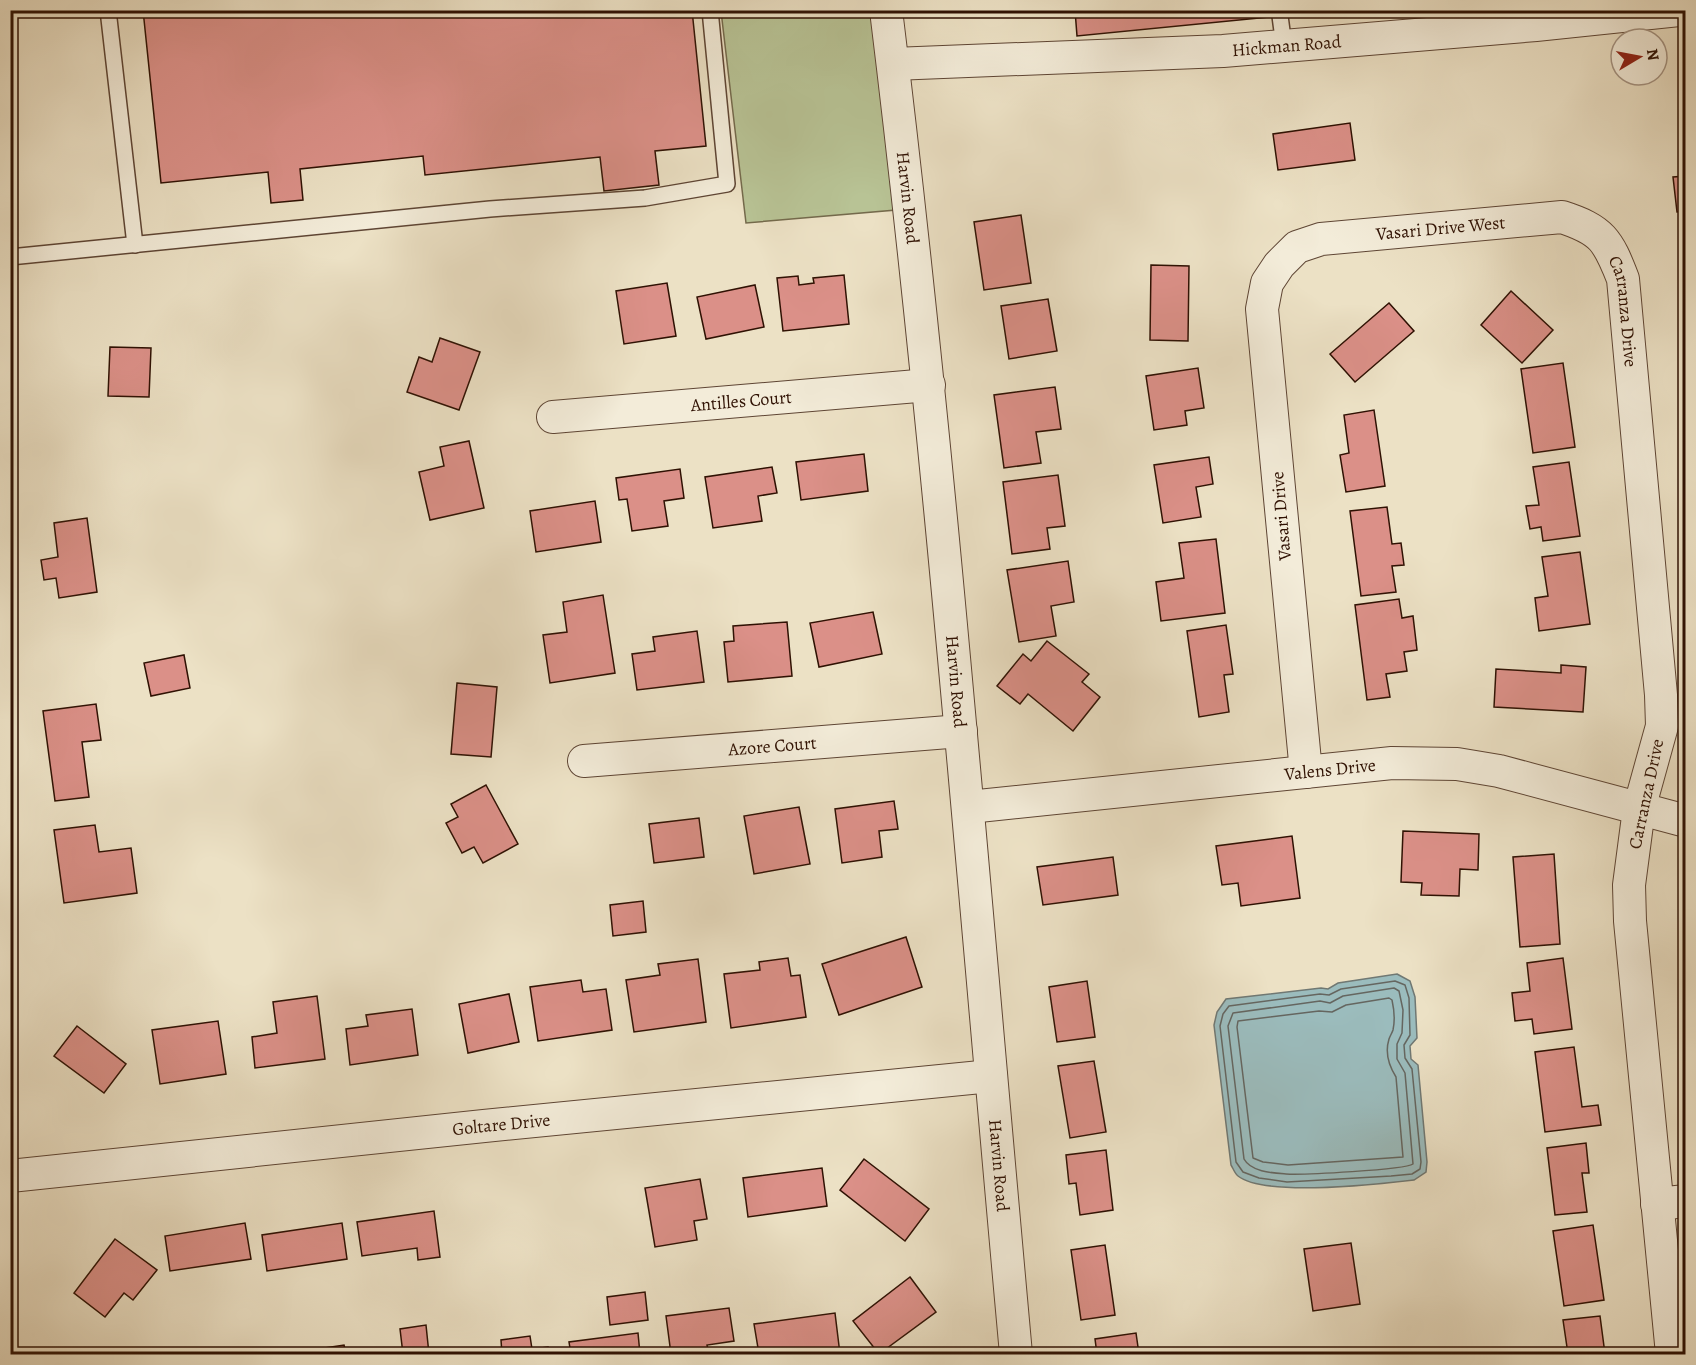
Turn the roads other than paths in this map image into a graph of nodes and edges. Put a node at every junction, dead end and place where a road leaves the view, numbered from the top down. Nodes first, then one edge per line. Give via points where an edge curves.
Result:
1 (108, 10) edge
2 (710, 10) edge
3 (886, 10) edge
4 (1679, 10) edge
5 (1536, 18) edge
6 (893, 64) junction
7 (1604, 238) joint
8 (135, 245) junction
9 (10, 257) edge
10 (1278, 265) joint
11 (929, 385) junction
12 (553, 417) dead end
13 (960, 731) junction
14 (584, 761) dead end
15 (1306, 772) junction
16 (969, 807) junction
17 (1640, 809) junction
18 (1686, 820) edge
19 (991, 1076) junction
20 (10, 1176) edge
21 (1671, 1203) edge
22 (1016, 1354) edge
23 (1671, 1354) edge

1 - 8 lane
2 - 8 lane via 728,184 645,198 490,209
3 - 6 street, Harvin Road
4 - 5 street, Hickman Road
5 - 6 street, Hickman Road via 1282,31 1223,51
6 - 11 street, Harvin Road
7 - 10 street, Vasari Drive West via 1587,225 1562,217 1321,239 1297,247
7 - 17 street, Carranza Drive via 1623,279 1661,695 1662,726
8 - 9 lane
10 - 15 street, Vasari Drive via 1267,283 1262,309
11 - 12 street, Antilles Court
11 - 13 street, Harvin Road
13 - 14 street, Azore Court
13 - 16 street, Harvin Road
15 - 16 street, Valens Drive
15 - 17 street, Valens Drive via 1392,763 1457,764 1499,771
16 - 19 street, Harvin Road
17 - 18 street, Valens Drive
17 - 21 street, Carranza Drive via 1629,885 1630,909
19 - 20 street, Goltare Drive
19 - 22 street, Harvin Road
21 - 23 street, Carranza Drive

